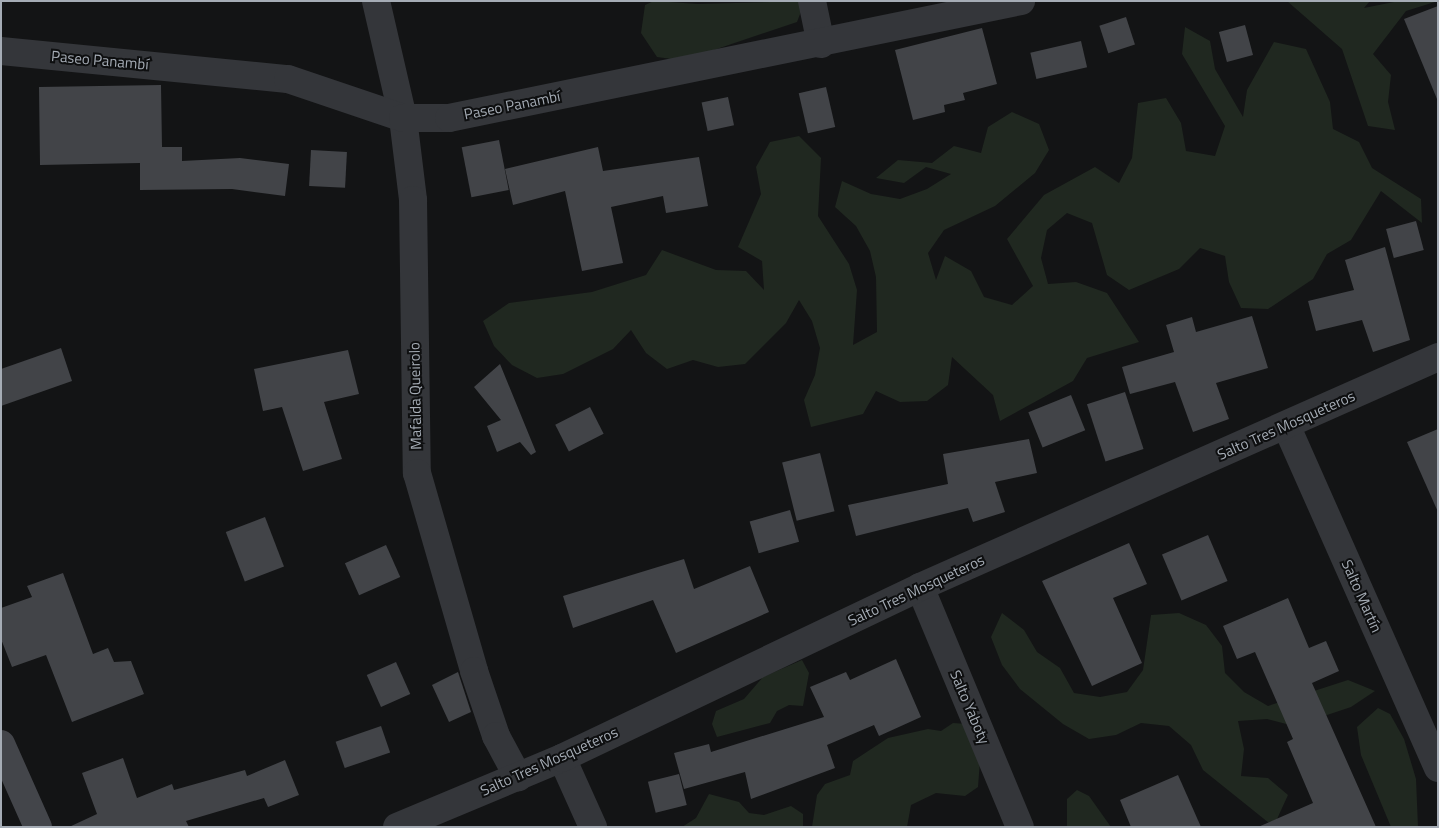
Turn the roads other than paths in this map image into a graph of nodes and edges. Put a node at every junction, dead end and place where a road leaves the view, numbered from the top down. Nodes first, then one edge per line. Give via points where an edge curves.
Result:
1 (376, 1) edge
2 (812, 1) edge
3 (1021, 1) edge
4 (821, 44) junction
5 (1, 51) edge
6 (402, 118) junction
7 (1438, 357) edge
8 (1286, 425) junction
9 (920, 587) junction
10 (1, 744) edge
11 (562, 758) junction
12 (1438, 768) edge
13 (518, 777) junction
14 (38, 827) edge
15 (397, 827) edge
16 (593, 827) edge
17 (1020, 827) edge

1 - 6 street, Mafalda Queirolo
2 - 4 street
3 - 4 street, Paseo Panambí
4 - 6 street, Paseo Panambí via 449,118
5 - 6 street, Paseo Panambí via 288,80
6 - 13 street, Mafalda Queirolo via 413,200 417,473 474,671 496,736
7 - 8 street, Salto Tres Mosqueteros
8 - 9 street, Salto Tres Mosqueteros
8 - 12 street, Salto Martín
9 - 11 street, Salto Tres Mosqueteros
9 - 17 street, Salto Yaboty
10 - 14 main road
11 - 13 street, Salto Tres Mosqueteros
11 - 16 street
13 - 15 street, Salto Tres Mosqueteros

